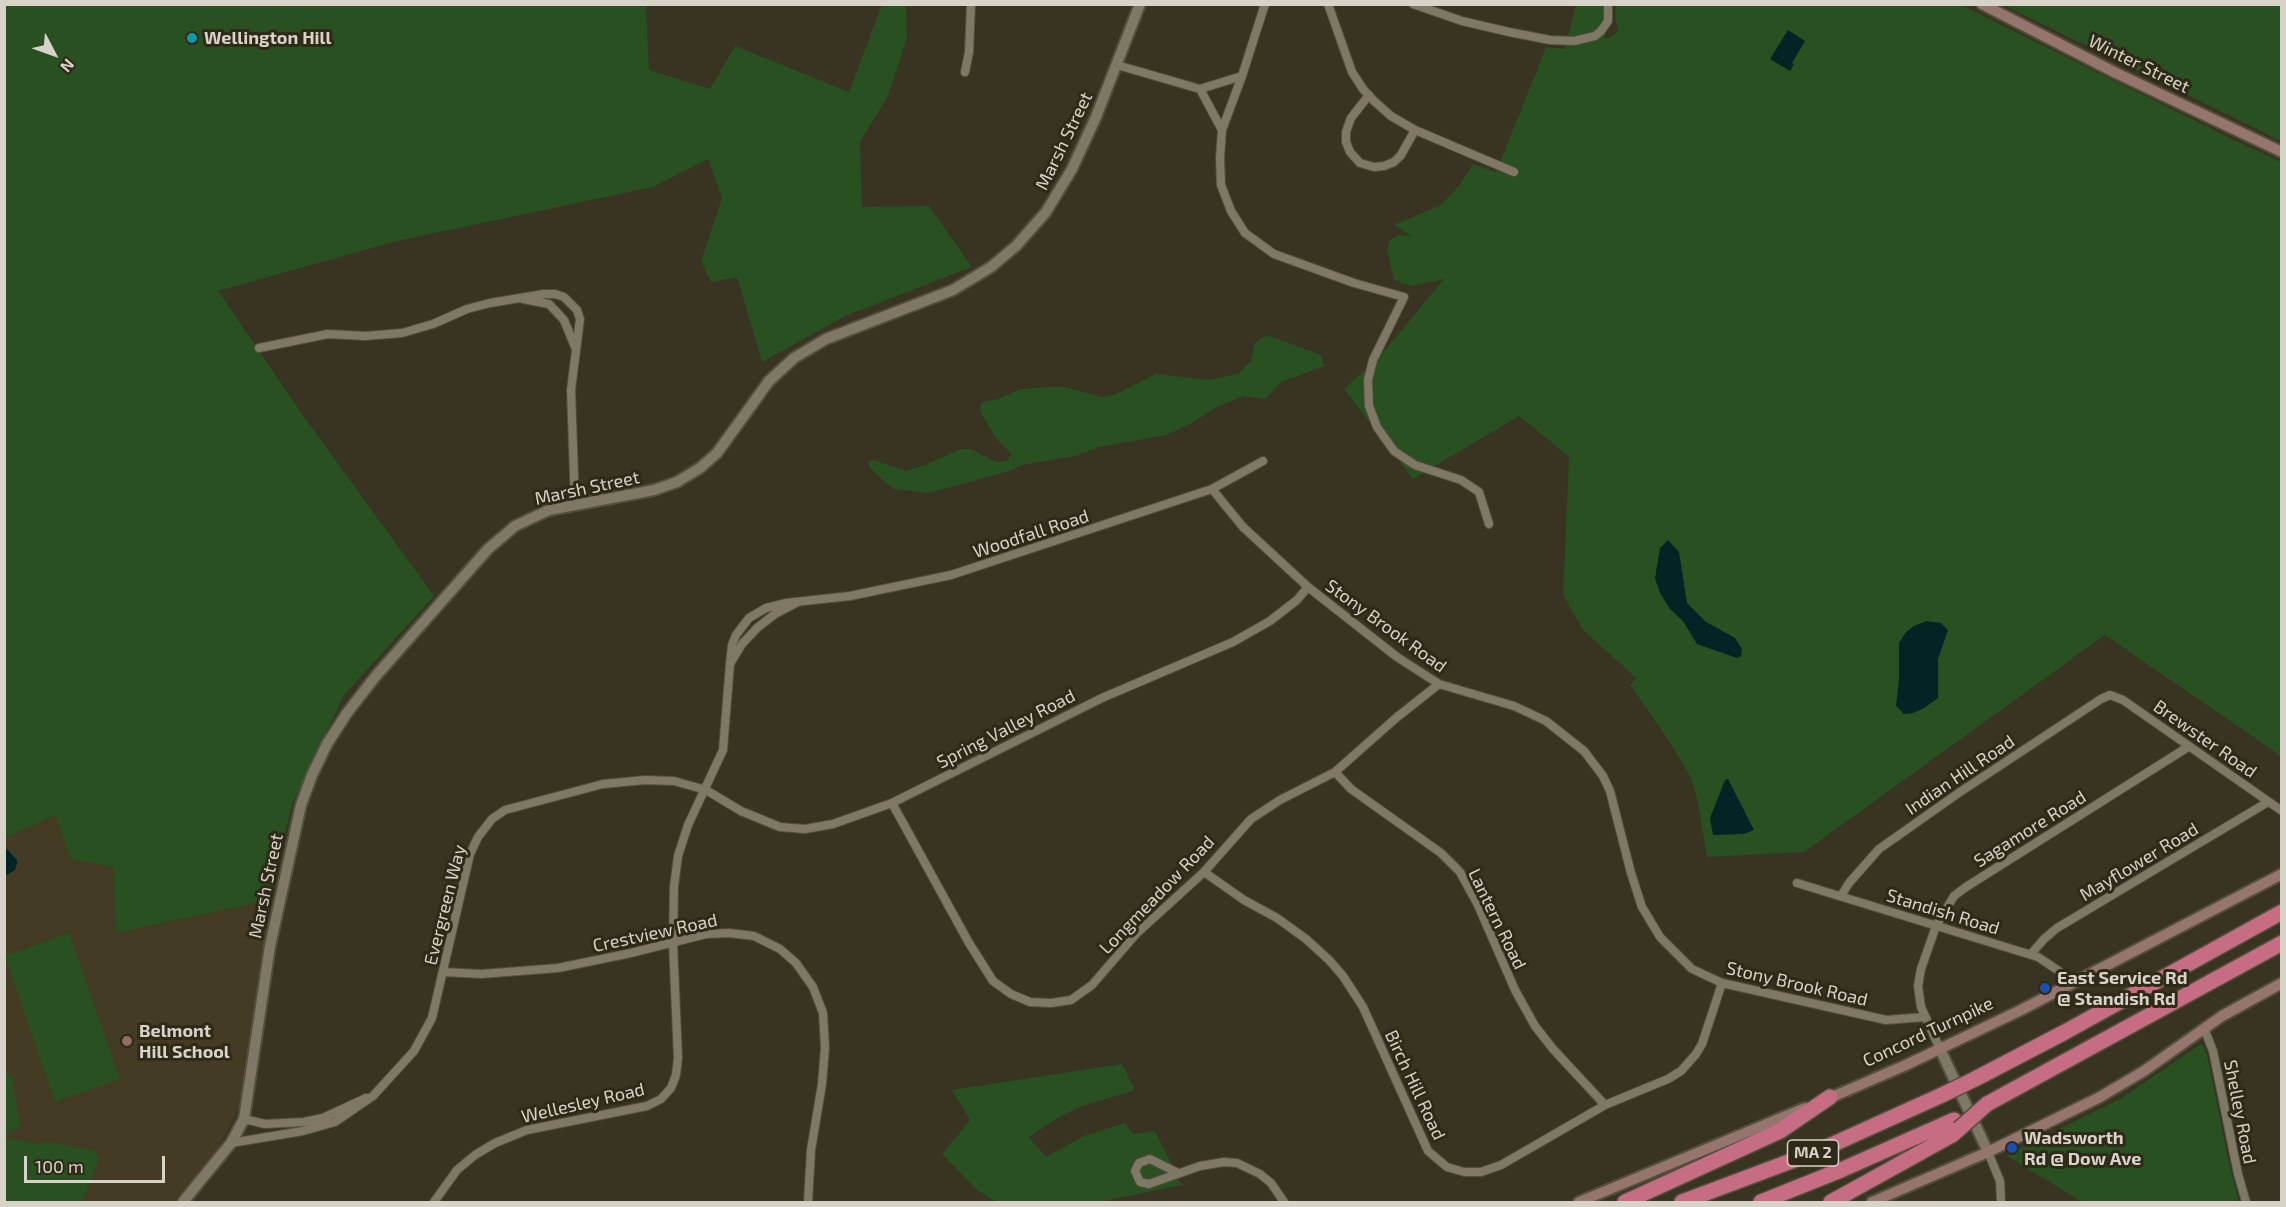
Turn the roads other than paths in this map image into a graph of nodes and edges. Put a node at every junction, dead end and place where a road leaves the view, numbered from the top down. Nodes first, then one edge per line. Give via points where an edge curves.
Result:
1 (971, 4) edge
2 (1140, 4) edge
3 (1328, 4) edge
4 (1413, 4) edge
5 (1608, 4) edge
6 (1982, 4) edge
7 (1265, 6) edge
8 (1117, 65) junction
9 (965, 72) dead end
10 (1242, 76) junction
11 (1200, 89) junction
12 (1369, 95) junction
13 (1222, 130) junction
14 (1415, 130) junction
15 (2282, 152) edge
16 (1514, 172) dead end
17 (515, 298) junction
18 (259, 348) dead end
19 (576, 350) junction
20 (1263, 460) dead end
21 (1212, 489) junction
22 (575, 504) junction
23 (1489, 524) dead end
24 (1308, 587) junction
25 (798, 602) junction
26 (730, 664) junction
27 (1439, 684) junction
28 (2110, 695) joint
29 (2188, 747) junction
30 (1335, 772) junction
31 (706, 790) junction
32 (2268, 802) junction
33 (892, 803) junction
34 (2282, 810) edge
35 (1203, 872) junction
36 (2282, 874) edge
37 (1797, 882) dead end
38 (1841, 896) junction
39 (2282, 912) edge
40 (1936, 926) junction
41 (673, 943) junction
42 (2282, 943) edge
43 (2031, 954) junction
44 (444, 972) junction
45 (1722, 983) junction
46 (2282, 983) edge
47 (2068, 986) junction
48 (1925, 1017) junction
49 (2204, 1029) junction
50 (1940, 1048) junction
51 (373, 1096) junction
52 (1830, 1098) junction
53 (1605, 1105) junction
54 (244, 1119) junction
55 (1956, 1125) junction
56 (231, 1143) junction
57 (1988, 1152) junction
58 (1178, 1173) junction
59 (183, 1203) edge
60 (434, 1203) edge
61 (808, 1203) edge
62 (1284, 1203) edge
63 (1579, 1203) edge
64 (1625, 1203) edge
65 (1682, 1203) edge
66 (1761, 1203) edge
67 (1830, 1203) edge
68 (1872, 1203) edge
69 (2001, 1203) edge
70 (2246, 1203) edge

1 - 9 street
2 - 8 street, Marsh Street
3 - 12 street via 1352,72
4 - 5 street via 1509,32 1574,41 1601,31 1608,21
6 - 15 main road, Winter Street
7 - 10 street
8 - 11 street
8 - 22 street, Marsh Street via 1064,184 1037,224 1006,255 953,290 838,334 794,358 769,381 717,453 689,475 666,487
10 - 11 street
10 - 13 street
11 - 13 street
12 - 14 street via 1391,116
12 - 14 street via 1346,132 1347,147 1356,160 1369,167 1389,165 1401,155
13 - 23 street via 1220,171 1225,198 1237,223 1254,241 1274,254 1404,297 1373,360 1368,380 1369,406 1377,427 1395,451 1416,465 1461,480 1479,492
14 - 16 street
17 - 18 street via 467,309 402,333 328,334
17 - 19 street via 549,304 564,320
17 - 19 street via 555,294 572,303 580,319
19 - 22 street via 572,390
20 - 21 street, Woodfall Road
21 - 24 street, Stony Brook Road via 1243,527
21 - 25 street, Woodfall Road via 951,575
22 - 54 street, Marsh Street via 532,517 497,540 375,677 347,713 319,760 297,819 270,946
24 - 27 street, Stony Brook Road via 1397,657
24 - 33 street, Spring Valley Road via 1270,621 1233,642 1102,698
25 - 26 street, Woodfall Road via 757,627
25 - 26 street, Woodfall Road via 766,608 749,618 734,640
26 - 31 street, Woodfall Road via 725,742
27 - 30 street, Longmeadow Road
27 - 45 street, Stony Brook Road via 1530,713 1559,729 1584,751 1610,791 1635,891 1650,923 1682,960
28 - 29 street, Brewster Road
28 - 38 street, Indian Hill Road via 1879,849
29 - 32 street, Brewster Road
29 - 40 street, Sagamore Road via 1962,890 1948,904
30 - 35 street, Longmeadow Road via 1251,819
30 - 53 street, Lantern Road via 1351,789 1441,853 1460,872 1535,1026
31 - 33 street, Spring Valley Road via 769,824 790,829 820,827
31 - 41 street, Wellesley Road via 678,856
31 - 44 street, Evergreen Way via 674,782 603,784 505,810 492,819 470,854
32 - 34 street, Brewster Road
32 - 43 street, Mayflower Road via 2057,928
33 - 35 street, Longmeadow Road via 993,981 1030,1002 1071,1000 1092,985 1137,933
35 - 53 street, Birch Hill Road via 1306,939 1343,976 1363,1007 1428,1151 1447,1167 1481,1172 1501,1165
36 - 47 main road, Concord Turnpike
37 - 38 street, Standish Road
38 - 40 street, Standish Road
39 - 65 highway, MA 2, bridge via 1975,1079 1818,1151
40 - 43 street, Standish Road
40 - 48 street, Sagamore Road via 1922,965 1918,991
41 - 44 street, Crestview Road via 558,968 481,974
41 - 60 street, Wellesley Road via 677,1067 671,1088 661,1099 647,1106 527,1130 495,1143 457,1170
41 - 61 street, Crestview Road via 706,934 754,936 780,949 813,987 822,1013 825,1047
42 - 55 highway, MA 2, bridge via 1987,1104
43 - 47 street, Standish Road via 2055,967
44 - 51 street, Evergreen Way via 432,1018 414,1051
45 - 48 street, Stony Brook Road via 1886,1020
45 - 53 street, Birch Hill Road via 1702,1044 1690,1062 1668,1079
46 - 49 main road
47 - 50 main road, Concord Turnpike
48 - 50 street, Sagamore Road
49 - 57 main road via 2115,1089
49 - 70 street, Shelley Road
50 - 52 main road, Concord Turnpike
50 - 57 street
51 - 54 street, Evergreen Way via 304,1122 276,1124
51 - 56 street, Evergreen Way via 335,1122
52 - 63 main road, Concord Turnpike
52 - 64 highway via 1780,1131
54 - 56 street, Marsh Street
55 - 66 highway, MA 2
55 - 67 highway via 1952,1136
56 - 59 street, Marsh Street
57 - 68 main road
57 - 69 street via 1999,1176
58 - 58 street via 1150,1159 1139,1163 1135,1171 1140,1182 1149,1184
58 - 62 street via 1212,1163 1238,1163 1265,1178

